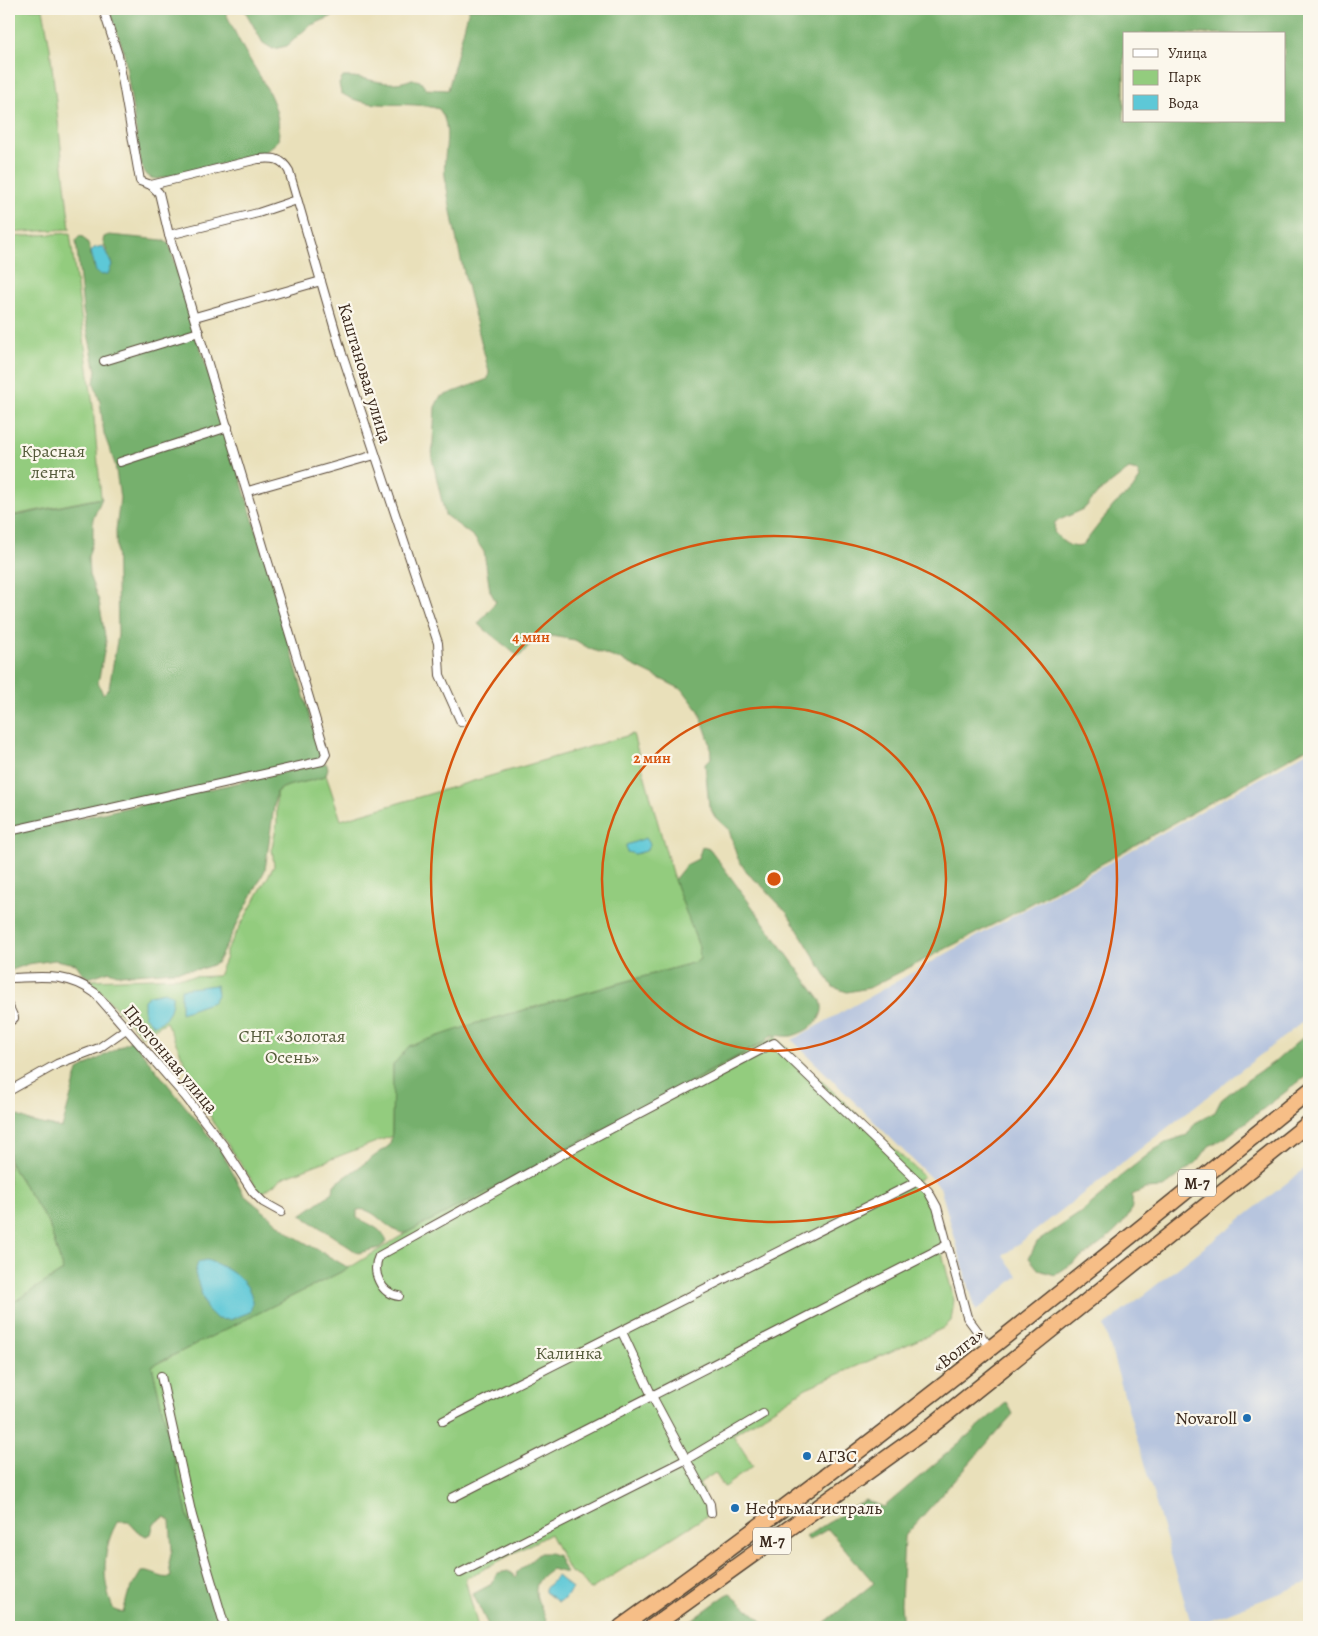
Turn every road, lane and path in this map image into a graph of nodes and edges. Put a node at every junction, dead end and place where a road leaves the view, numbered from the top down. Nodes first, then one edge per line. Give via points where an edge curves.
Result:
1 (103, 9) edge
2 (151, 186) junction
3 (298, 200) junction
4 (169, 235) junction
5 (321, 281) junction
6 (195, 317) junction
7 (200, 332) junction
8 (104, 361) dead end
9 (228, 427) junction
10 (375, 455) junction
11 (120, 462) dead end
12 (248, 492) junction
13 (461, 722) dead end
14 (9, 831) edge
15 (9, 978) edge
16 (9, 1007) edge
17 (9, 1022) edge
18 (126, 1029) junction
19 (9, 1091) edge
20 (1309, 1091) edge
21 (1309, 1123) edge
22 (918, 1181) junction
23 (281, 1212) dead end
24 (947, 1245) junction
25 (399, 1296) dead end
26 (622, 1332) junction
27 (990, 1348) junction
28 (161, 1376) dead end
29 (652, 1396) junction
30 (762, 1414) dead end
31 (443, 1421) dead end
32 (687, 1459) junction
33 (452, 1498) dead end
34 (711, 1512) dead end
35 (460, 1573) dead end
36 (225, 1627) edge
37 (621, 1627) edge
38 (652, 1627) edge

1 - 2 street via 118,54 140,181
2 - 3 street, Каштановая улица via 258,159 274,158 285,163
2 - 4 street via 159,193
3 - 4 street
3 - 5 street, Каштановая улица
4 - 6 street
5 - 6 street
5 - 10 street, Каштановая улица
6 - 7 street
7 - 8 street
7 - 9 street
9 - 11 street
9 - 12 street
10 - 12 street
10 - 13 street, Каштановая улица via 438,644 440,674
12 - 14 street via 326,754 322,761
15 - 18 street, Прогонная улица via 64,977 76,981 95,993
16 - 17 street via 14,1018
18 - 19 street via 100,1048 57,1064
18 - 23 street, Прогонная улица via 185,1096 253,1192
20 - 27 highway, «Волга» / М-7
21 - 38 highway, М-7 via 930,1427
22 - 24 street via 937,1207
22 - 25 street via 774,1043 555,1158 379,1256 376,1270 383,1289
22 - 26 street
24 - 27 street via 967,1317
24 - 29 street
26 - 29 street
26 - 31 street
27 - 37 highway, «Волга» / М-7 via 865,1447
28 - 36 street via 192,1516
29 - 32 street
29 - 33 street
30 - 32 street
32 - 34 street
32 - 35 street

